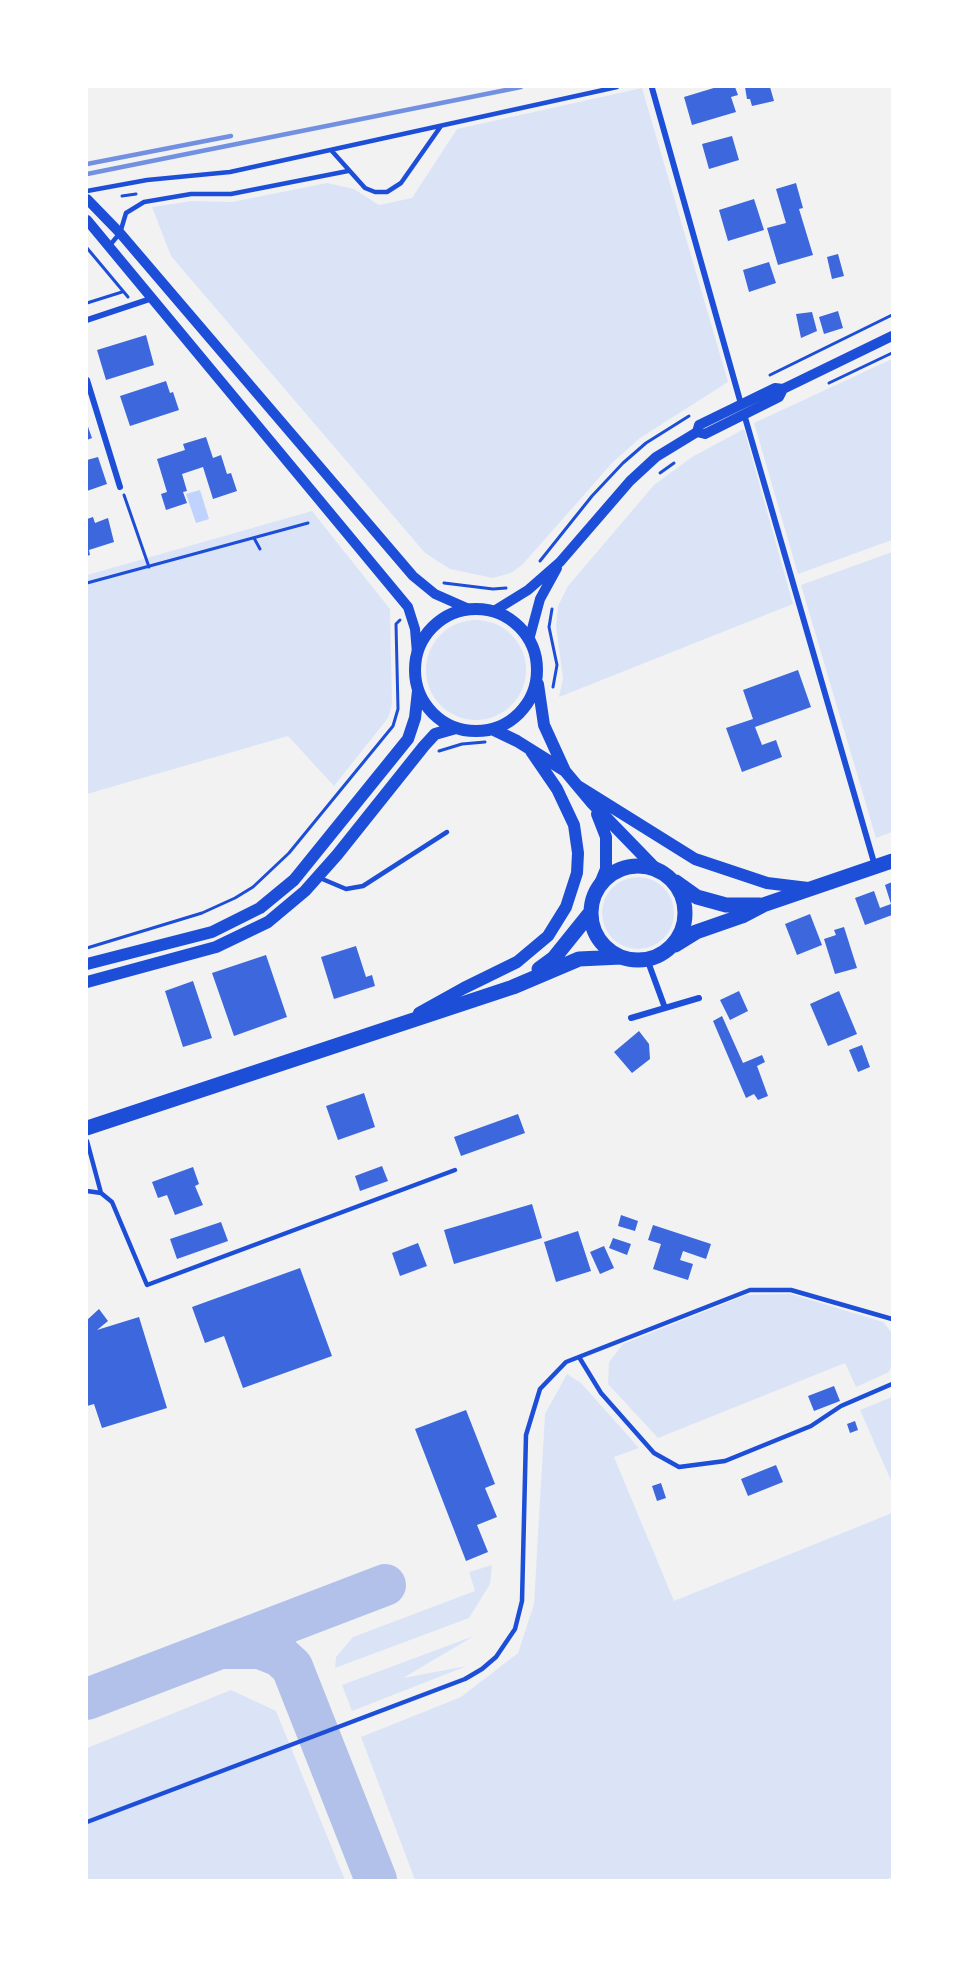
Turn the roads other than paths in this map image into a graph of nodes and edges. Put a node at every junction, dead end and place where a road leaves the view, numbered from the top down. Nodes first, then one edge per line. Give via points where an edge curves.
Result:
1 (617, 87) edge
2 (652, 88) edge
3 (441, 126) junction
4 (331, 150) junction
5 (348, 171) junction
6 (87, 191) edge
7 (87, 199) edge
8 (87, 220) edge
9 (120, 233) junction
10 (109, 245) junction
11 (167, 288) junction
12 (150, 299) junction
13 (87, 320) edge
14 (892, 336) edge
15 (87, 380) edge
16 (743, 409) junction
17 (120, 487) road end
18 (560, 562) junction
19 (469, 609) junction
20 (494, 611) junction
21 (529, 640) junction
22 (417, 654) junction
23 (537, 674) junction
24 (418, 691) junction
25 (456, 728) junction
26 (492, 729) junction
27 (531, 751) junction
28 (565, 771) junction
29 (578, 786) junction
30 (591, 802) junction
31 (447, 832) dead end
32 (892, 861) edge
33 (875, 866) junction
34 (661, 873) junction
35 (317, 877) junction
36 (599, 886) junction
37 (808, 888) junction
38 (763, 905) junction
39 (591, 912) junction
40 (621, 957) junction
41 (653, 957) junction
42 (87, 964) edge
43 (87, 982) edge
44 (513, 987) junction
45 (699, 998) dead end
46 (665, 1008) junction
47 (631, 1018) dead end
48 (399, 1025) junction
49 (87, 1128) edge
50 (87, 1141) edge
51 (455, 1170) dead end
52 (87, 1191) edge
53 (101, 1193) junction
54 (892, 1319) edge
55 (579, 1357) junction
56 (892, 1384) edge
57 (87, 1822) edge

1 - 3 lane
2 - 16 street
3 - 4 lane
3 - 5 lane via 401,183 387,192 365,188
4 - 5 lane
4 - 6 lane via 230,172 147,180
5 - 9 lane via 231,194 191,194 144,202 126,213
7 - 9 street
8 - 10 street
9 - 10 lane
9 - 11 street
10 - 12 street
11 - 12 street
11 - 19 street via 413,576 435,594
12 - 13 street
12 - 22 street via 408,607
14 - 16 street via 783,389 775,388
15 - 17 street
16 - 18 street via 699,425 697,432 657,457 630,481
16 - 33 street
18 - 20 street via 528,590
18 - 21 street via 540,599
19 - 20 main road
19 - 22 main road via 436,623
20 - 21 main road via 514,622
21 - 23 main road
22 - 24 main road via 414,672
23 - 26 main road via 532,695 520,713
23 - 28 main road via 540,712
24 - 25 main road via 437,718
24 - 42 main road via 408,739 294,880 260,908 212,932
25 - 26 main road
25 - 35 main road via 435,734
26 - 27 main road
27 - 28 main road
27 - 48 main road via 557,789 574,825 577,873 566,907 548,936 518,962
28 - 29 main road
29 - 30 main road
29 - 37 main road via 695,859 767,883
30 - 34 main road
30 - 36 main road via 606,837 606,869
31 - 35 lane via 363,886 346,889
32 - 33 main road
33 - 37 main road
34 - 36 main road via 630,867 613,873
34 - 38 main road via 697,897 726,905
34 - 41 main road via 678,889 684,916 674,943
35 - 43 main road via 268,922 216,947
36 - 39 main road
37 - 38 main road
38 - 41 main road via 696,932
39 - 40 main road via 597,936 607,949
39 - 44 main road via 554,958
40 - 41 main road
40 - 44 main road via 579,959
41 - 46 street
44 - 48 main road
45 - 46 street
46 - 47 street
48 - 49 main road
50 - 53 lane
51 - 53 lane via 147,1285 112,1202
52 - 53 lane
54 - 55 lane via 791,1290 750,1290
55 - 56 lane via 601,1393 654,1454 679,1467 725,1461 811,1426 841,1406
55 - 57 lane via 566,1362 540,1389 526,1435 521,1608 515,1629 496,1657 465,1678

